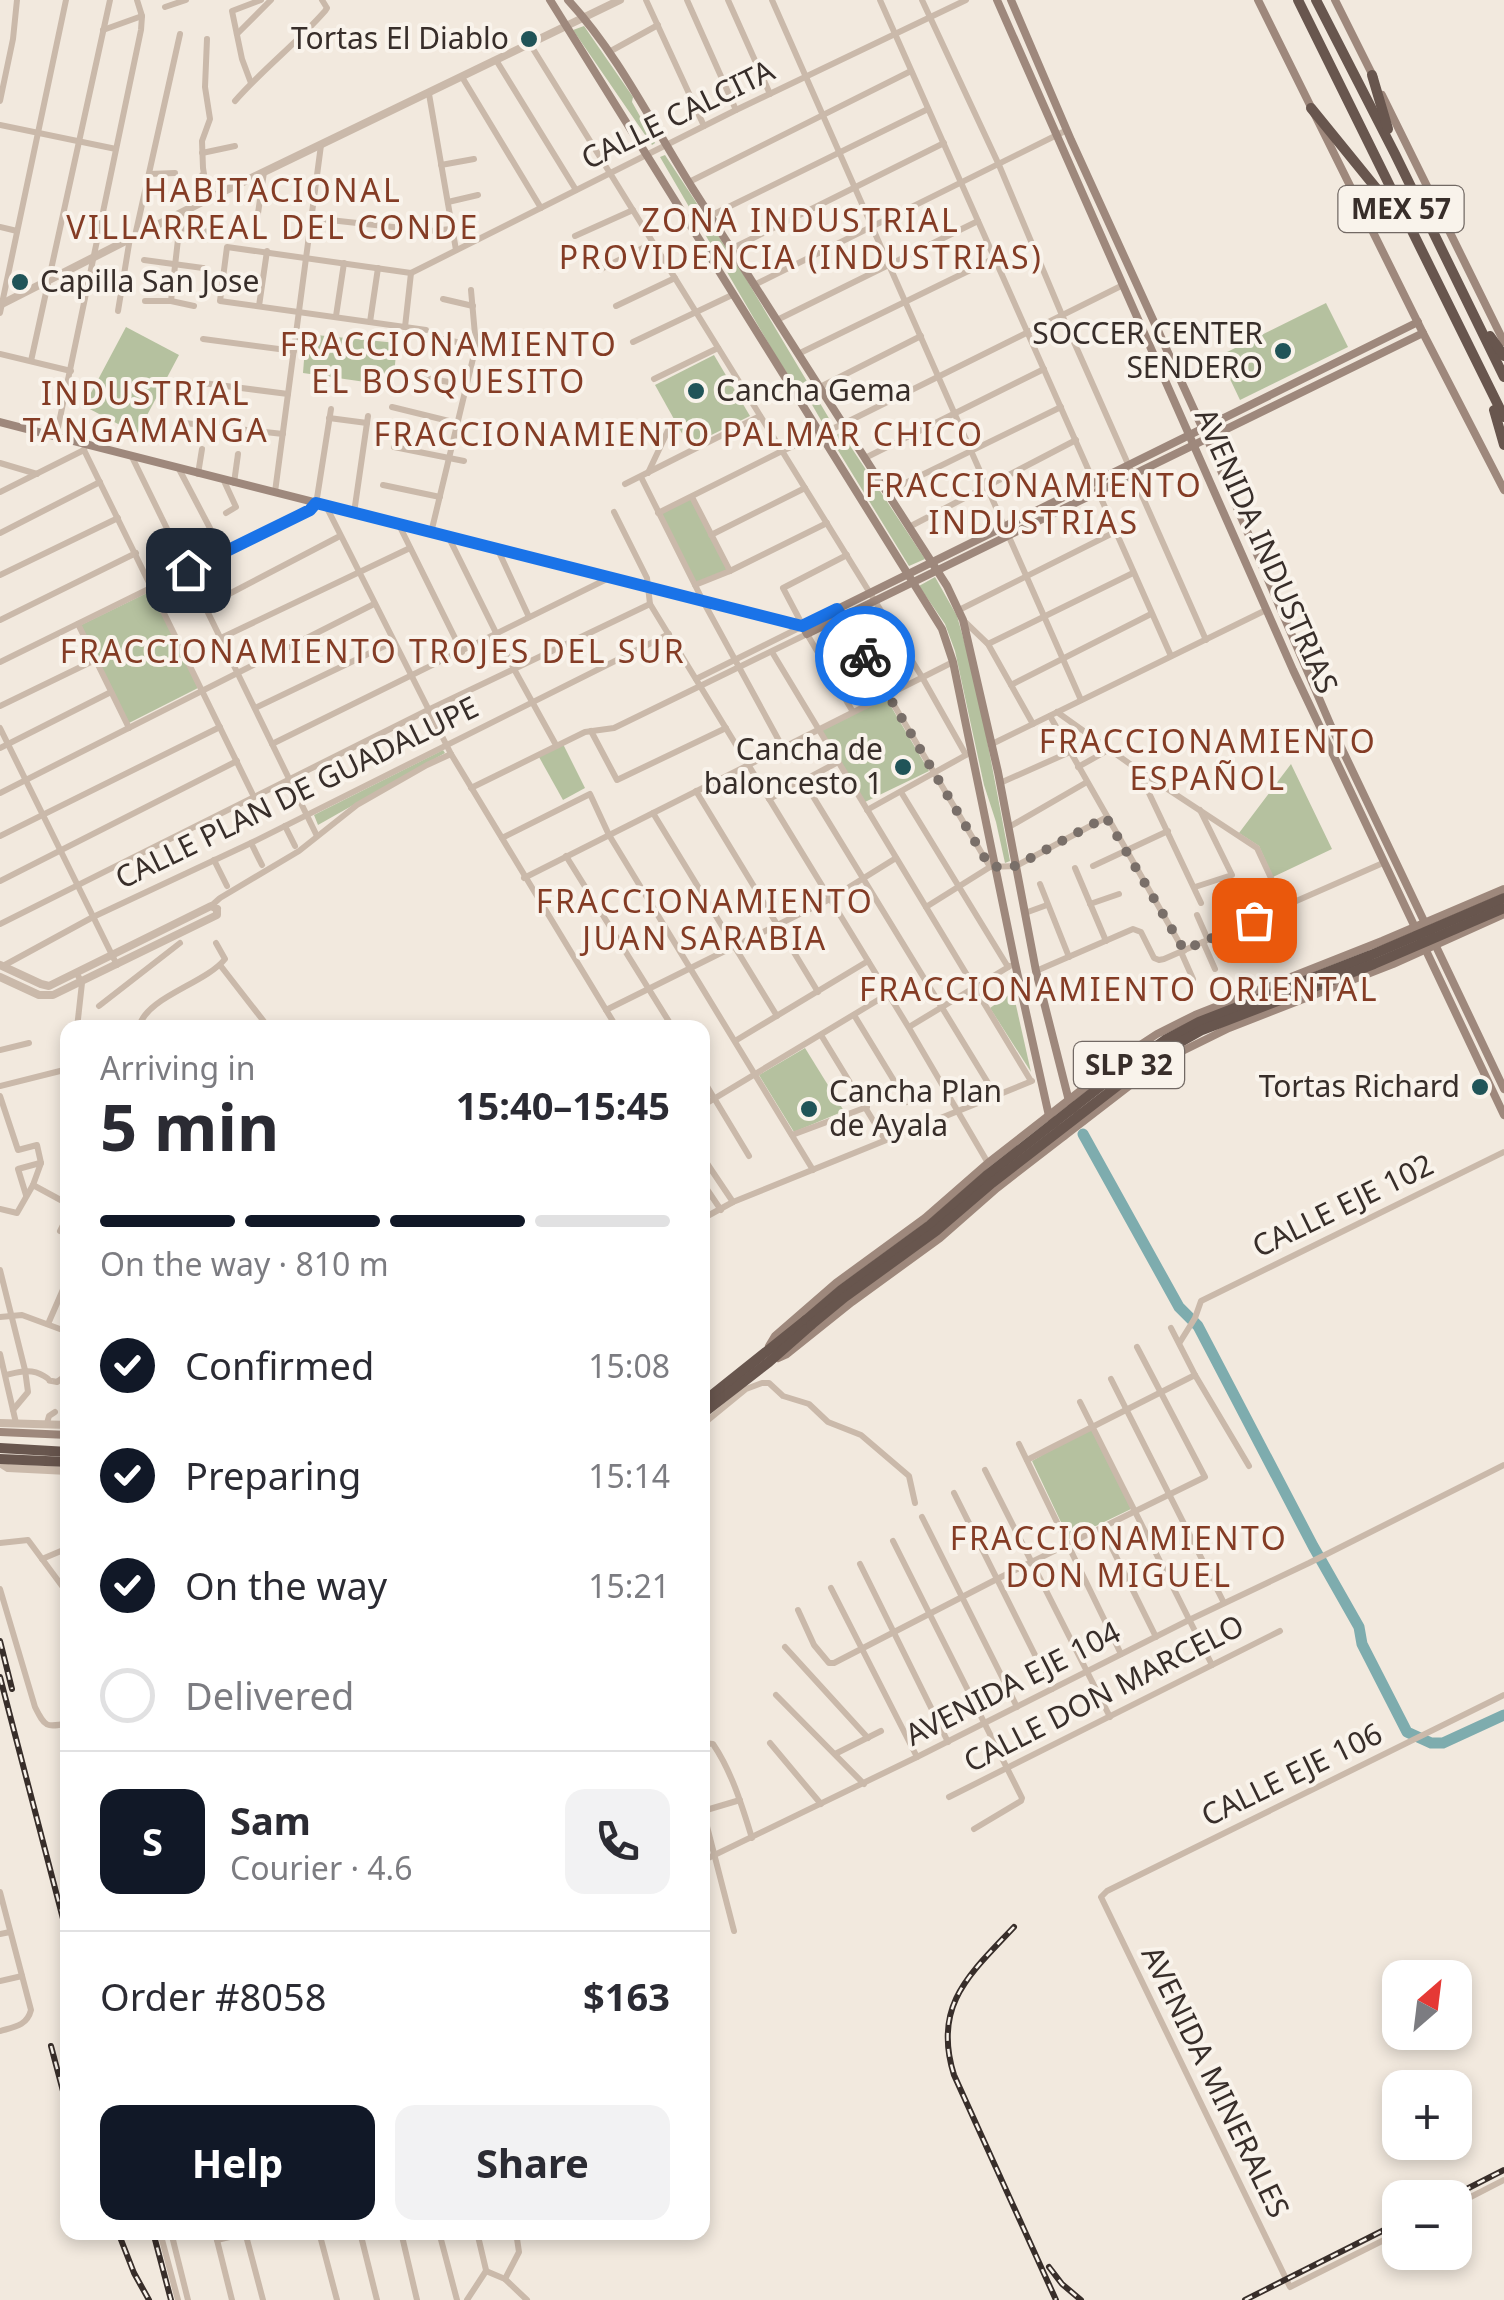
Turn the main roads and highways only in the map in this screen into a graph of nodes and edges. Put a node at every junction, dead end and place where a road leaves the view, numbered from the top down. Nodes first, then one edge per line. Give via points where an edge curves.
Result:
1 (550, 0) edge
2 (568, 0) edge
3 (996, 0) edge
4 (1011, 0) edge
5 (1258, 0) edge
6 (1298, 0) edge
7 (1316, 0) edge
8 (1335, 0) edge
9 (1372, 76) junction
10 (1311, 108) junction
11 (1395, 154) junction
12 (1415, 236) junction
13 (1470, 306) junction
14 (1418, 322) junction
15 (1423, 333) junction
16 (1504, 342) edge
17 (1360, 351) junction
18 (1504, 356) edge
19 (1365, 362) junction
20 (1504, 378) edge
21 (1488, 385) junction
22 (1244, 408) junction
23 (1249, 418) junction
24 (1504, 418) edge
25 (0, 422) edge
26 (1202, 429) junction
27 (1207, 438) junction
28 (1192, 439) junction
29 (1504, 444) edge
30 (1097, 487) junction
31 (1504, 490) edge
32 (1234, 537) junction
33 (1251, 540) junction
34 (935, 567) junction
35 (911, 578) junction
36 (1266, 610) junction
37 (1285, 620) junction
38 (1278, 636) junction
39 (1296, 644) junction
40 (1306, 667) junction
41 (1293, 670) junction
42 (1331, 726) junction
43 (1321, 731) junction
44 (1504, 889) edge
45 (1504, 898) edge
46 (1414, 903) junction
47 (1504, 911) edge
48 (1406, 912) junction
49 (1446, 913) junction
50 (1424, 923) junction
51 (1414, 927) junction
52 (1398, 934) junction
53 (1457, 935) junction
54 (1382, 941) junction
55 (1434, 945) junction
56 (1424, 950) junction
57 (1408, 957) junction
58 (1392, 964) junction
59 (1433, 967) junction
60 (1446, 969) junction
61 (1089, 1085) junction
62 (1504, 1090) edge
63 (1069, 1101) junction
64 (1104, 1104) junction
65 (1504, 1115) edge
66 (1050, 1116) junction
67 (1083, 1121) junction
68 (1026, 1134) junction
69 (1064, 1136) junction
70 (1042, 1153) junction
71 (808, 1323) junction
72 (767, 1359) junction
73 (710, 1397) edge
74 (710, 1409) edge
75 (0, 1432) edge
76 (60, 1435) edge
77 (0, 1448) edge
78 (60, 1452) edge
79 (0, 1461) edge
80 (60, 1462) edge

1 - 35 main road
2 - 34 main road via 609,52
3 - 28 main road, AVENIDA INDUSTRIAS
4 - 26 main road, AVENIDA INDUSTRIAS
5 - 10 main road
6 - 12 highway, MEX 57
7 - 11 highway, MEX 57
8 - 9 main road
9 - 11 highway
9 - 16 main road
10 - 12 highway
10 - 14 main road
11 - 13 highway, MEX 57
12 - 21 highway, MEX 57
13 - 18 highway
13 - 20 highway, MEX 57
14 - 15 main road
14 - 17 main road
15 - 19 main road
15 - 31 main road
17 - 19 main road
17 - 22 main road
19 - 23 main road
21 - 24 highway, MEX 57
21 - 29 highway
22 - 23 main road
22 - 26 main road
23 - 27 main road
25 - 35 main road via 805,630
26 - 27 main road, AVENIDA INDUSTRIAS
26 - 28 main road
27 - 28 main road
27 - 33 main road, AVENIDA INDUSTRIAS
28 - 30 main road
28 - 32 main road, AVENIDA INDUSTRIAS
30 - 34 main road via 1008,537
30 - 34 main road via 1003,526
32 - 33 main road
32 - 36 main road, AVENIDA INDUSTRIAS
33 - 37 main road, AVENIDA INDUSTRIAS
34 - 35 main road
34 - 63 main road via 963,620
35 - 66 main road via 942,629 952,662 1012,965
36 - 37 main road
36 - 38 main road, AVENIDA INDUSTRIAS
37 - 39 main road, AVENIDA INDUSTRIAS
38 - 39 main road
38 - 41 main road, AVENIDA INDUSTRIAS
39 - 40 main road, AVENIDA INDUSTRIAS
40 - 41 main road
40 - 42 main road, AVENIDA INDUSTRIAS
41 - 43 main road, AVENIDA INDUSTRIAS
42 - 43 main road
42 - 46 main road, AVENIDA INDUSTRIAS
43 - 48 main road, AVENIDA INDUSTRIAS
44 - 49 main road, SLP 32
45 - 71 highway, SLP 32, bridge via 1165,1040 841,1290
46 - 49 main road via 1426,915
46 - 50 main road, AVENIDA INDUSTRIAS
47 - 53 main road, SLP 32
47 - 71 highway, SLP 32, bridge via 1202,1030 1156,1056
48 - 51 main road, AVENIDA INDUSTRIAS
48 - 52 main road
49 - 50 main road, SLP 32
49 - 53 main road via 1441,930
50 - 51 main road, SLP 32
50 - 55 main road, AVENIDA INDUSTRIAS
51 - 52 main road, SLP 32
51 - 56 main road, AVENIDA INDUSTRIAS
52 - 54 main road, SLP 32
53 - 55 main road, SLP 32
53 - 60 main road via 1446,948
54 - 58 main road via 1400,945
54 - 61 main road, SLP 32 via 1182,1020
55 - 56 main road, SLP 32
55 - 60 main road, AVENIDA INDUSTRIAS
56 - 57 main road, SLP 32
56 - 59 main road, AVENIDA INDUSTRIAS
57 - 58 main road, SLP 32
57 - 59 main road
58 - 64 main road, SLP 32 via 1206,1038
59 - 65 main road, AVENIDA INDUSTRIAS
60 - 62 main road, AVENIDA INDUSTRIAS
61 - 63 main road, SLP 32
61 - 64 main road via 1088,1102
63 - 66 main road, SLP 32
63 - 67 main road
64 - 67 main road, SLP 32
66 - 68 main road, SLP 32
66 - 69 main road
67 - 69 main road, SLP 32
68 - 70 main road via 1044,1136
68 - 72 main road, SLP 32 via 836,1283 775,1336
69 - 70 main road, SLP 32
70 - 72 main road, SLP 32 via 787,1354
71 - 72 highway, SLP 32
72 - 73 highway, SLP 32
72 - 74 highway, SLP 32
75 - 76 main road
77 - 78 highway
79 - 80 highway

